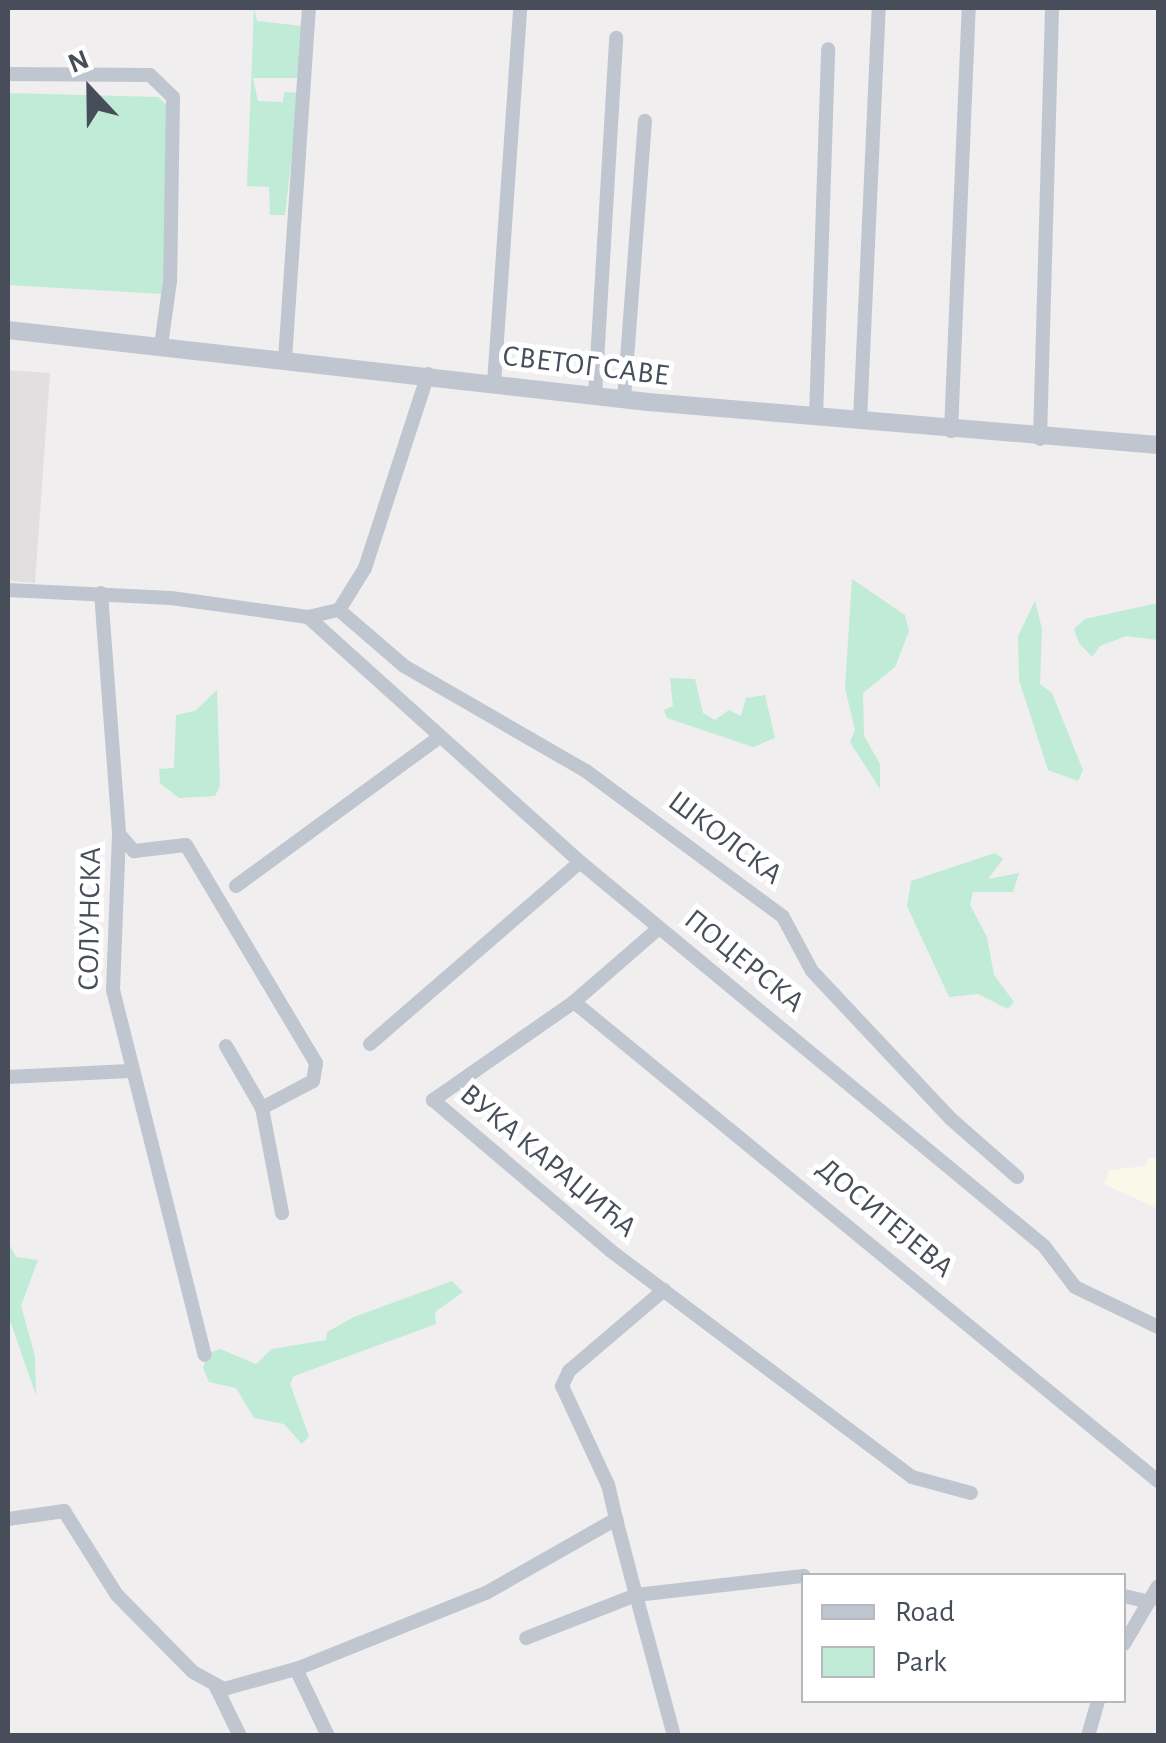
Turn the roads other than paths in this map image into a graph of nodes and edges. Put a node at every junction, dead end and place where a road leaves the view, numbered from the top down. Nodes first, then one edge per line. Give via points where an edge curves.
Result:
1 (309, 8) edge
2 (520, 8) edge
3 (878, 8) edge
4 (969, 8) edge
5 (1052, 8) edge
6 (616, 38) dead end
7 (828, 48) dead end
8 (8, 74) edge
9 (645, 120) dead end
10 (8, 330) edge
11 (160, 346) junction
12 (285, 359) junction
13 (428, 374) junction
14 (494, 383) junction
15 (595, 396) junction
16 (624, 399) junction
17 (816, 417) junction
18 (860, 421) junction
19 (951, 431) junction
20 (1040, 439) junction
21 (1158, 445) edge
22 (8, 590) edge
23 (101, 593) junction
24 (339, 610) junction
25 (308, 617) junction
26 (438, 738) junction
27 (119, 834) junction
28 (580, 862) junction
29 (236, 886) dead end
30 (659, 928) junction
31 (574, 1002) junction
32 (370, 1044) dead end
33 (226, 1046) dead end
34 (130, 1071) junction
35 (8, 1077) edge
36 (262, 1108) junction
37 (1017, 1177) dead end
38 (282, 1213) dead end
39 (664, 1290) junction
40 (1158, 1327) edge
41 (205, 1355) dead end
42 (1158, 1481) edge
43 (971, 1493) dead end
44 (8, 1519) edge
45 (616, 1520) junction
46 (801, 1577) edge
47 (1158, 1586) edge
48 (636, 1595) junction
49 (1126, 1596) edge
50 (1148, 1602) junction
51 (526, 1638) dead end
52 (1126, 1640) edge
53 (296, 1668) junction
54 (216, 1687) junction
55 (1097, 1703) edge
56 (240, 1736) edge
57 (328, 1736) edge
58 (674, 1736) edge
59 (1088, 1736) edge

1 - 12 street
2 - 14 street
3 - 18 street
4 - 19 street
5 - 20 street
6 - 15 street
7 - 17 street
8 - 11 street via 150,75 173,97 170,281
9 - 16 street
10 - 11 street, СВЕТОГ САВЕ
11 - 12 street, СВЕТОГ САВЕ
12 - 13 street, СВЕТОГ САВЕ
13 - 14 street, СВЕТОГ САВЕ
13 - 24 street via 365,568
14 - 15 street, СВЕТОГ САВЕ
15 - 16 street, СВЕТОГ САВЕ
16 - 17 street, СВЕТОГ САВЕ
17 - 18 street, СВЕТОГ САВЕ
18 - 19 street, СВЕТОГ САВЕ
19 - 20 street, СВЕТОГ САВЕ
20 - 21 street, СВЕТОГ САВЕ
22 - 23 street
23 - 25 street
23 - 27 street, СОЛУНСКА
24 - 25 street
24 - 37 street, ШКОЛСКА via 404,666 586,771 783,917 812,971 951,1119
25 - 26 street, ПОЦЕРСКА
26 - 28 street, ПОЦЕРСКА
26 - 29 street
27 - 34 street, СОЛУНСКА via 113,990
27 - 36 street via 134,852 186,845 316,1064 313,1081
28 - 30 street, ПОЦЕРСКА
28 - 32 street
30 - 31 street, ВУКА КАРАЏИЋА
30 - 40 street, ПОЦЕРСКА via 1044,1246 1074,1287
31 - 39 street, ВУКА КАРАЏИЋА via 434,1100
31 - 42 street, ДОСИТЕЈЕВА
33 - 36 street
34 - 35 street
34 - 41 street, СОЛУНСКА
36 - 38 street
39 - 43 street, ВУКА КАРАЏИЋА via 912,1476
39 - 45 street via 570,1371 562,1386 608,1485
44 - 54 street via 64,1511 117,1594
45 - 48 street
45 - 53 street via 486,1593
46 - 48 street
47 - 50 street
48 - 51 street
48 - 58 street
49 - 50 street
50 - 52 street
53 - 54 street
53 - 57 street
54 - 56 street
55 - 59 street

